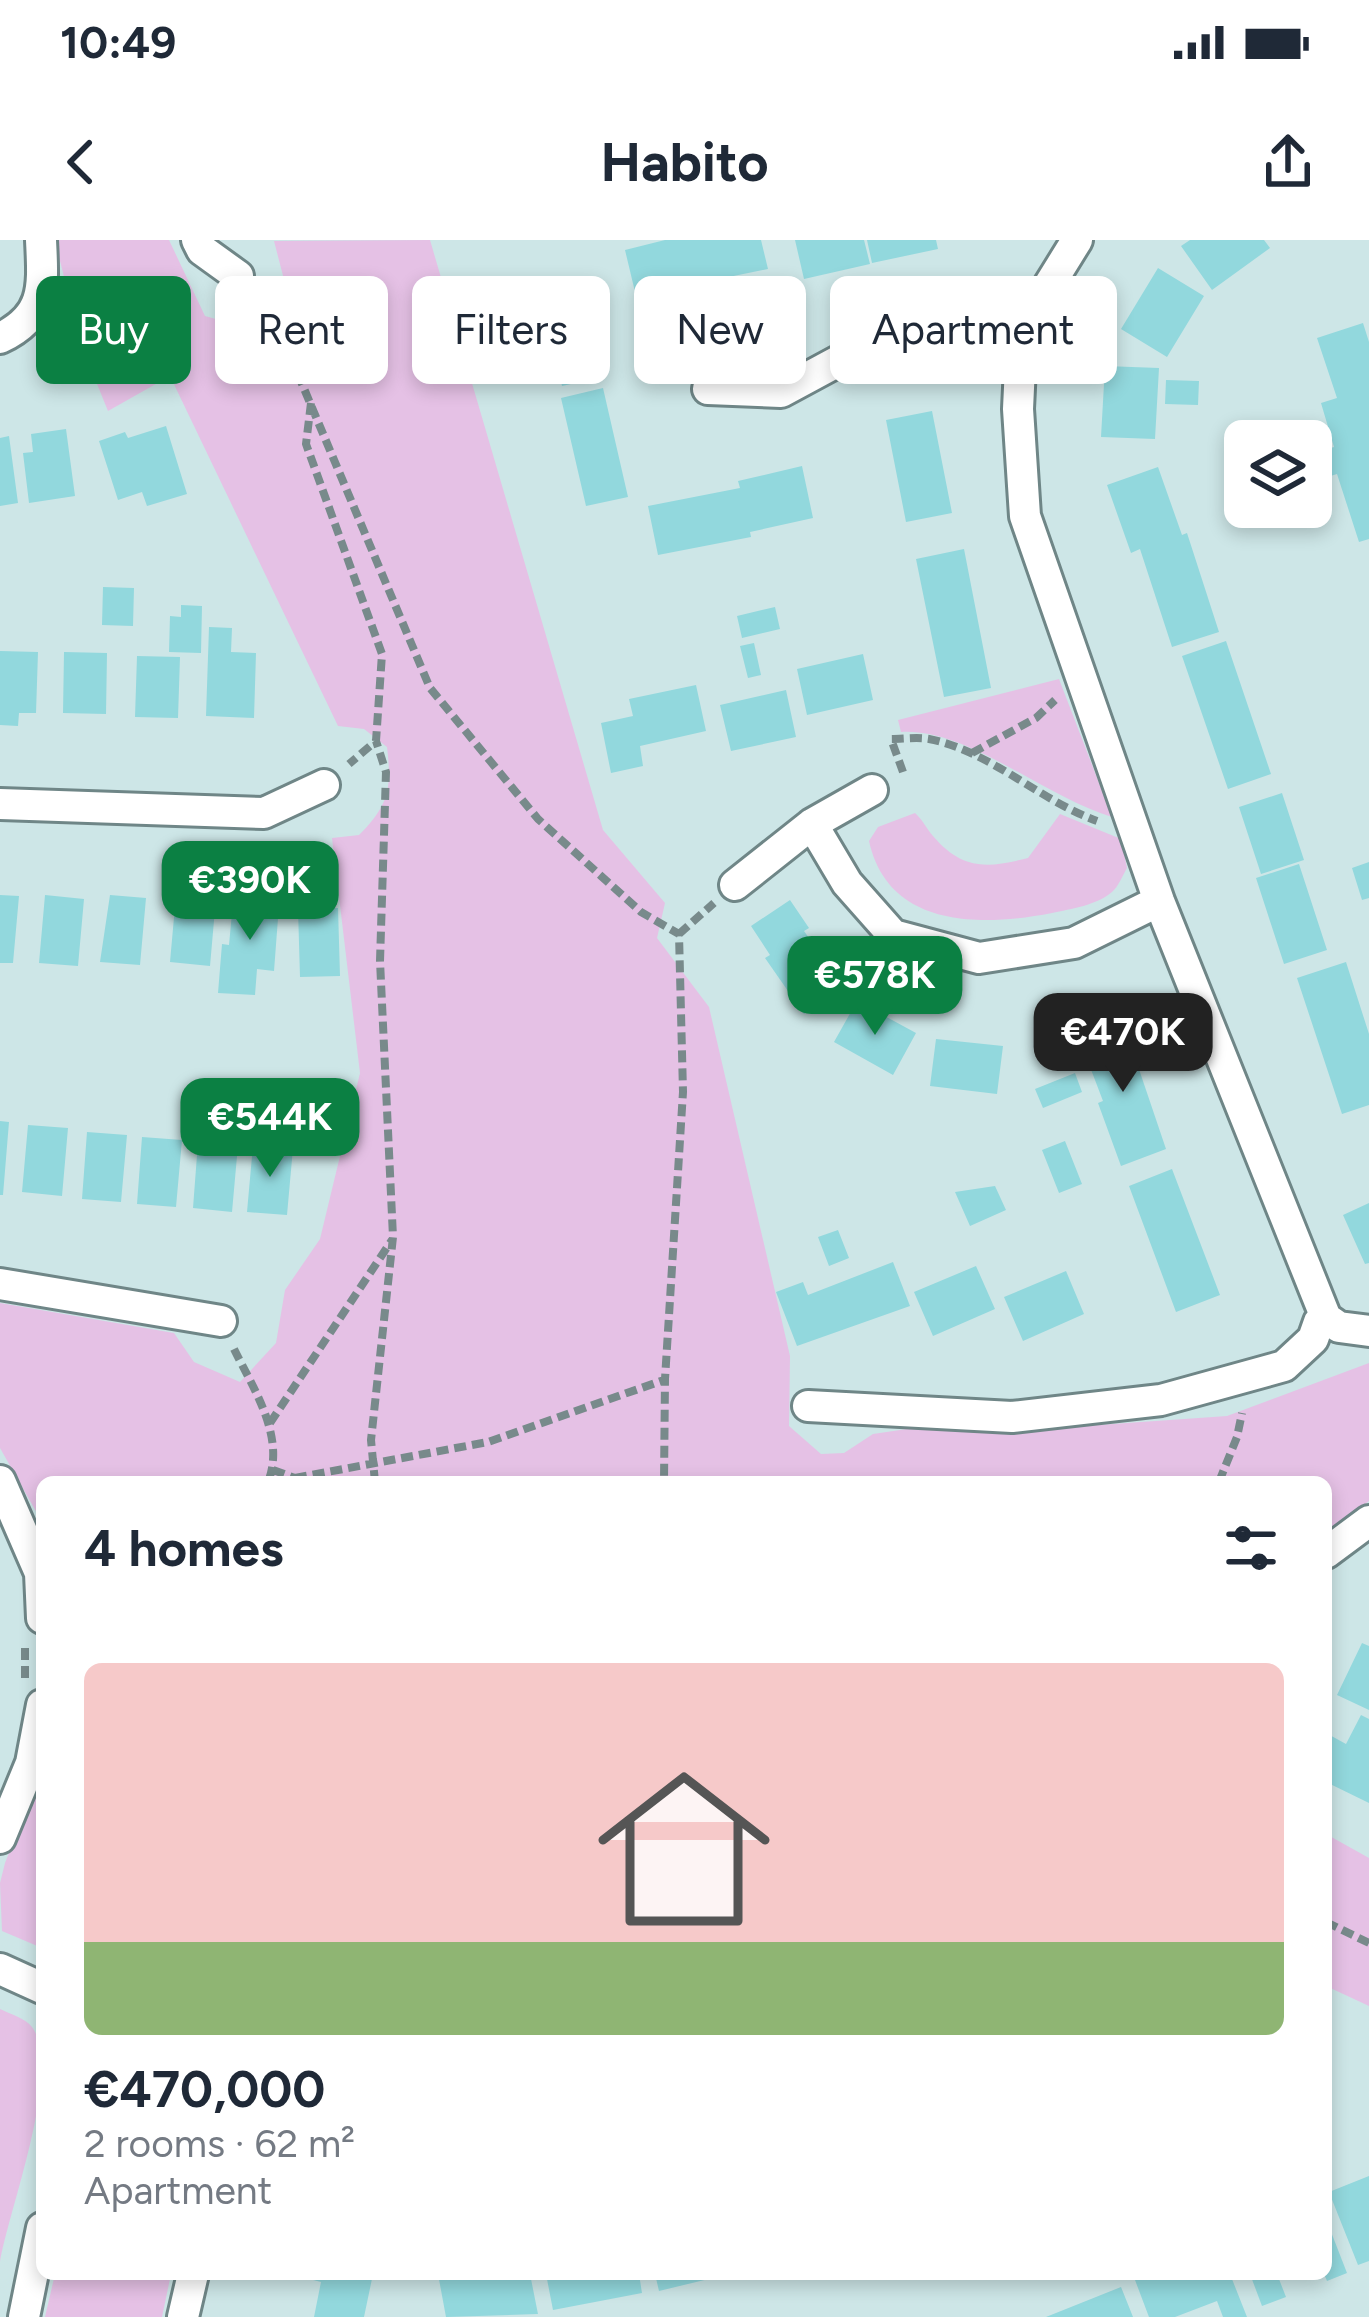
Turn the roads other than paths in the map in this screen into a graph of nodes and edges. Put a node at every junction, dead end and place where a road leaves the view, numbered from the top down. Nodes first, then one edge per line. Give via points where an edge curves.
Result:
1 (41, 240) edge
2 (197, 240) edge
3 (1077, 240) edge
4 (238, 276) dead end
5 (1054, 276) edge
6 (0, 338) edge
7 (830, 366) edge
8 (1019, 384) edge
9 (708, 389) dead end
10 (324, 785) road end
11 (872, 790) road end
12 (0, 804) edge
13 (812, 824) junction
14 (735, 885) road end
15 (1159, 901) junction
16 (0, 1284) edge
17 (1326, 1318) junction
18 (221, 1321) road end
19 (1369, 1330) edge
20 (808, 1406) dead end
21 (0, 1481) edge
22 (1369, 1521) edge
23 (1332, 1549) edge
24 (36, 1565) edge
25 (33, 1694) edge
26 (0, 1838) edge
27 (0, 1970) edge
28 (36, 1985) edge
29 (36, 2258) edge
30 (192, 2280) edge
31 (24, 2317) edge
32 (183, 2317) edge

1 - 6 street via 44,293 20,328
2 - 4 street
3 - 5 street
7 - 9 street via 781,392
8 - 15 street via 1025,516
10 - 12 street via 264,813
11 - 13 street
13 - 14 street
13 - 15 street via 847,883 893,935 979,958 1074,943
15 - 17 street
16 - 18 street
17 - 19 street
17 - 20 street via 1285,1366 1161,1400 1012,1417
21 - 24 street
22 - 23 street
25 - 26 street via 31,1763
27 - 28 street
29 - 31 street
30 - 32 street

